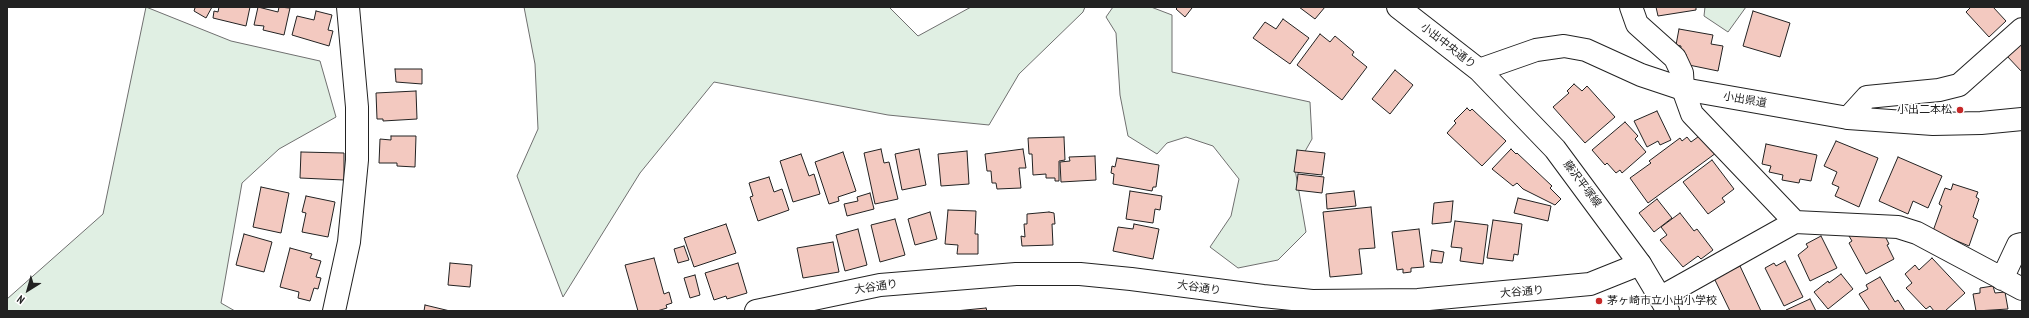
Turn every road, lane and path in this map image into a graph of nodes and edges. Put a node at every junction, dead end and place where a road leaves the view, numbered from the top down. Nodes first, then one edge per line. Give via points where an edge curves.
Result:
1 (348, 7) edge
2 (1398, 7) edge
3 (1631, 7) edge
4 (2022, 29) edge
5 (1479, 70) junction
6 (1683, 89) junction
7 (1848, 118) junction
8 (2022, 119) edge
9 (1795, 222) junction
10 (2022, 244) edge
11 (1640, 264) junction
12 (2002, 279) junction
13 (2022, 289) edge
14 (1664, 304) edge
15 (334, 311) edge
16 (756, 311) edge

1 - 15 street via 357,106 357,160 349,242
2 - 5 street, 小出中央通り
3 - 6 street via 1637,24 1675,58 1682,73
4 - 7 street via 1959,85 1939,90 1867,97
5 - 6 street, 小出県道 via 1536,50 1564,46 1586,50 1641,76
5 - 11 street, 藤沢平塚線 via 1555,149
6 - 7 street, 小出県道
6 - 9 street via 1692,114
7 - 8 street, 小出県道 via 1933,124
9 - 12 street via 1898,227 1917,233
9 - 14 street
10 - 12 street via 2018,245
11 - 14 street, 藤沢平塚線
11 - 16 street, 大谷通り via 1590,284 1418,300 1312,301 1080,274 1016,274 880,285
12 - 13 street

